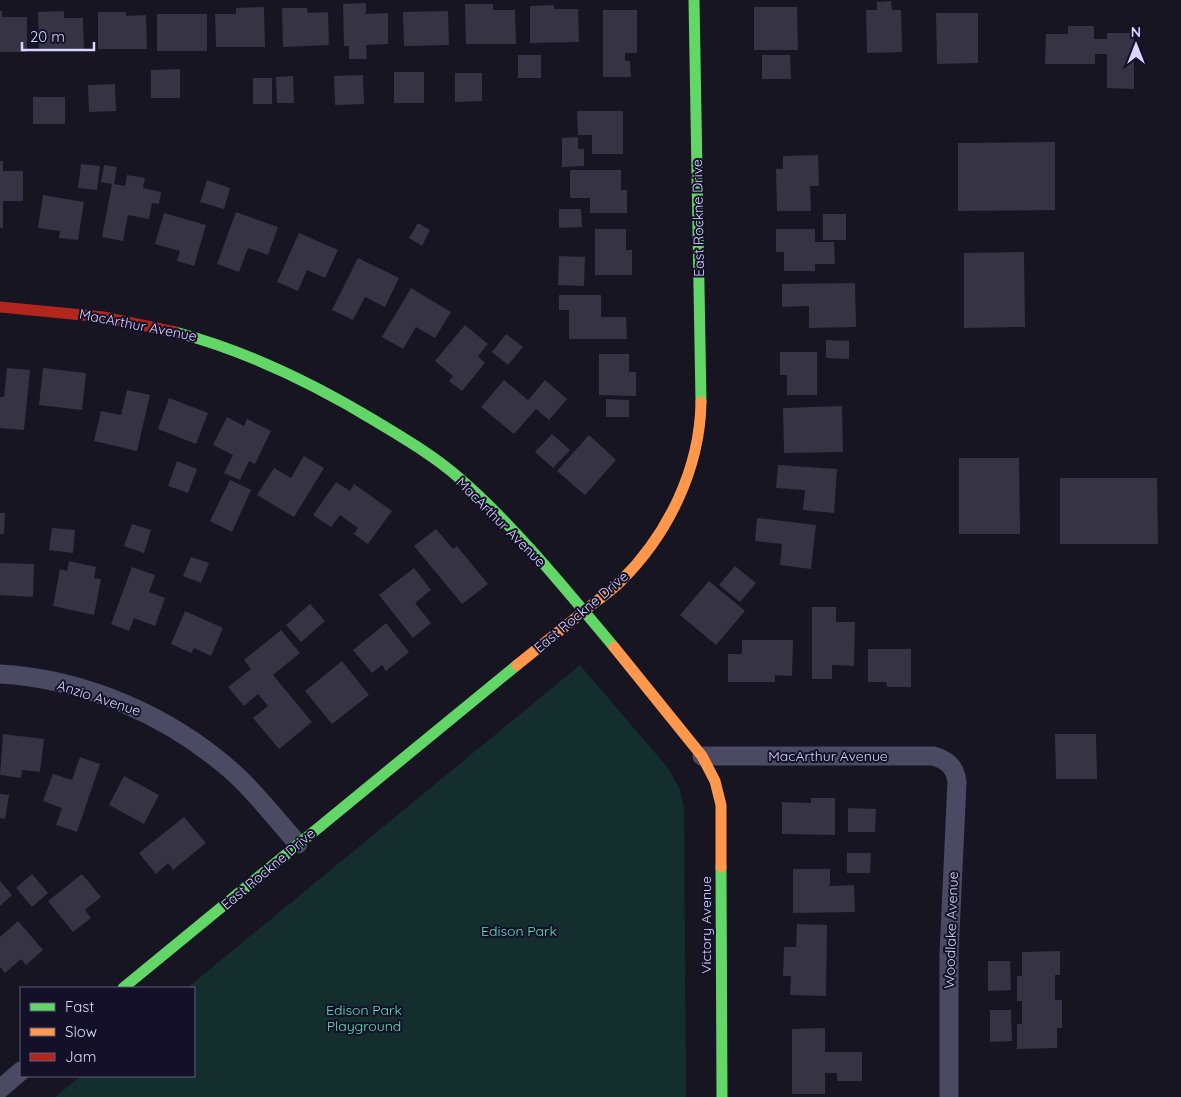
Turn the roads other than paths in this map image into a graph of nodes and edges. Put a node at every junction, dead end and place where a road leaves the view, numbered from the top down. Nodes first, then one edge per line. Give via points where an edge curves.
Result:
1 (694, 0) edge
2 (0, 307) edge
3 (584, 610) junction
4 (0, 674) edge
5 (702, 756) junction
6 (951, 764) joint
7 (298, 844) junction
8 (124, 987) edge
9 (20, 1072) edge
10 (0, 1089) edge
11 (722, 1097) edge
12 (949, 1097) edge

1 - 3 street, East Rockne Drive via 701,368 697,443 682,489 665,524 620,582
2 - 3 street, MacArthur Avenue via 43,308 127,320 200,337 318,386 417,447 457,477 497,515
3 - 5 street, MacArthur Avenue
3 - 7 street, East Rockne Drive
4 - 7 street, Anzio Avenue via 75,687 157,718 192,740 234,774
5 - 6 street, MacArthur Avenue via 933,756
5 - 11 street, Victory Avenue via 715,781 721,805
6 - 12 street, Woodlake Avenue via 957,782 949,954
7 - 8 street, East Rockne Drive
9 - 10 street

